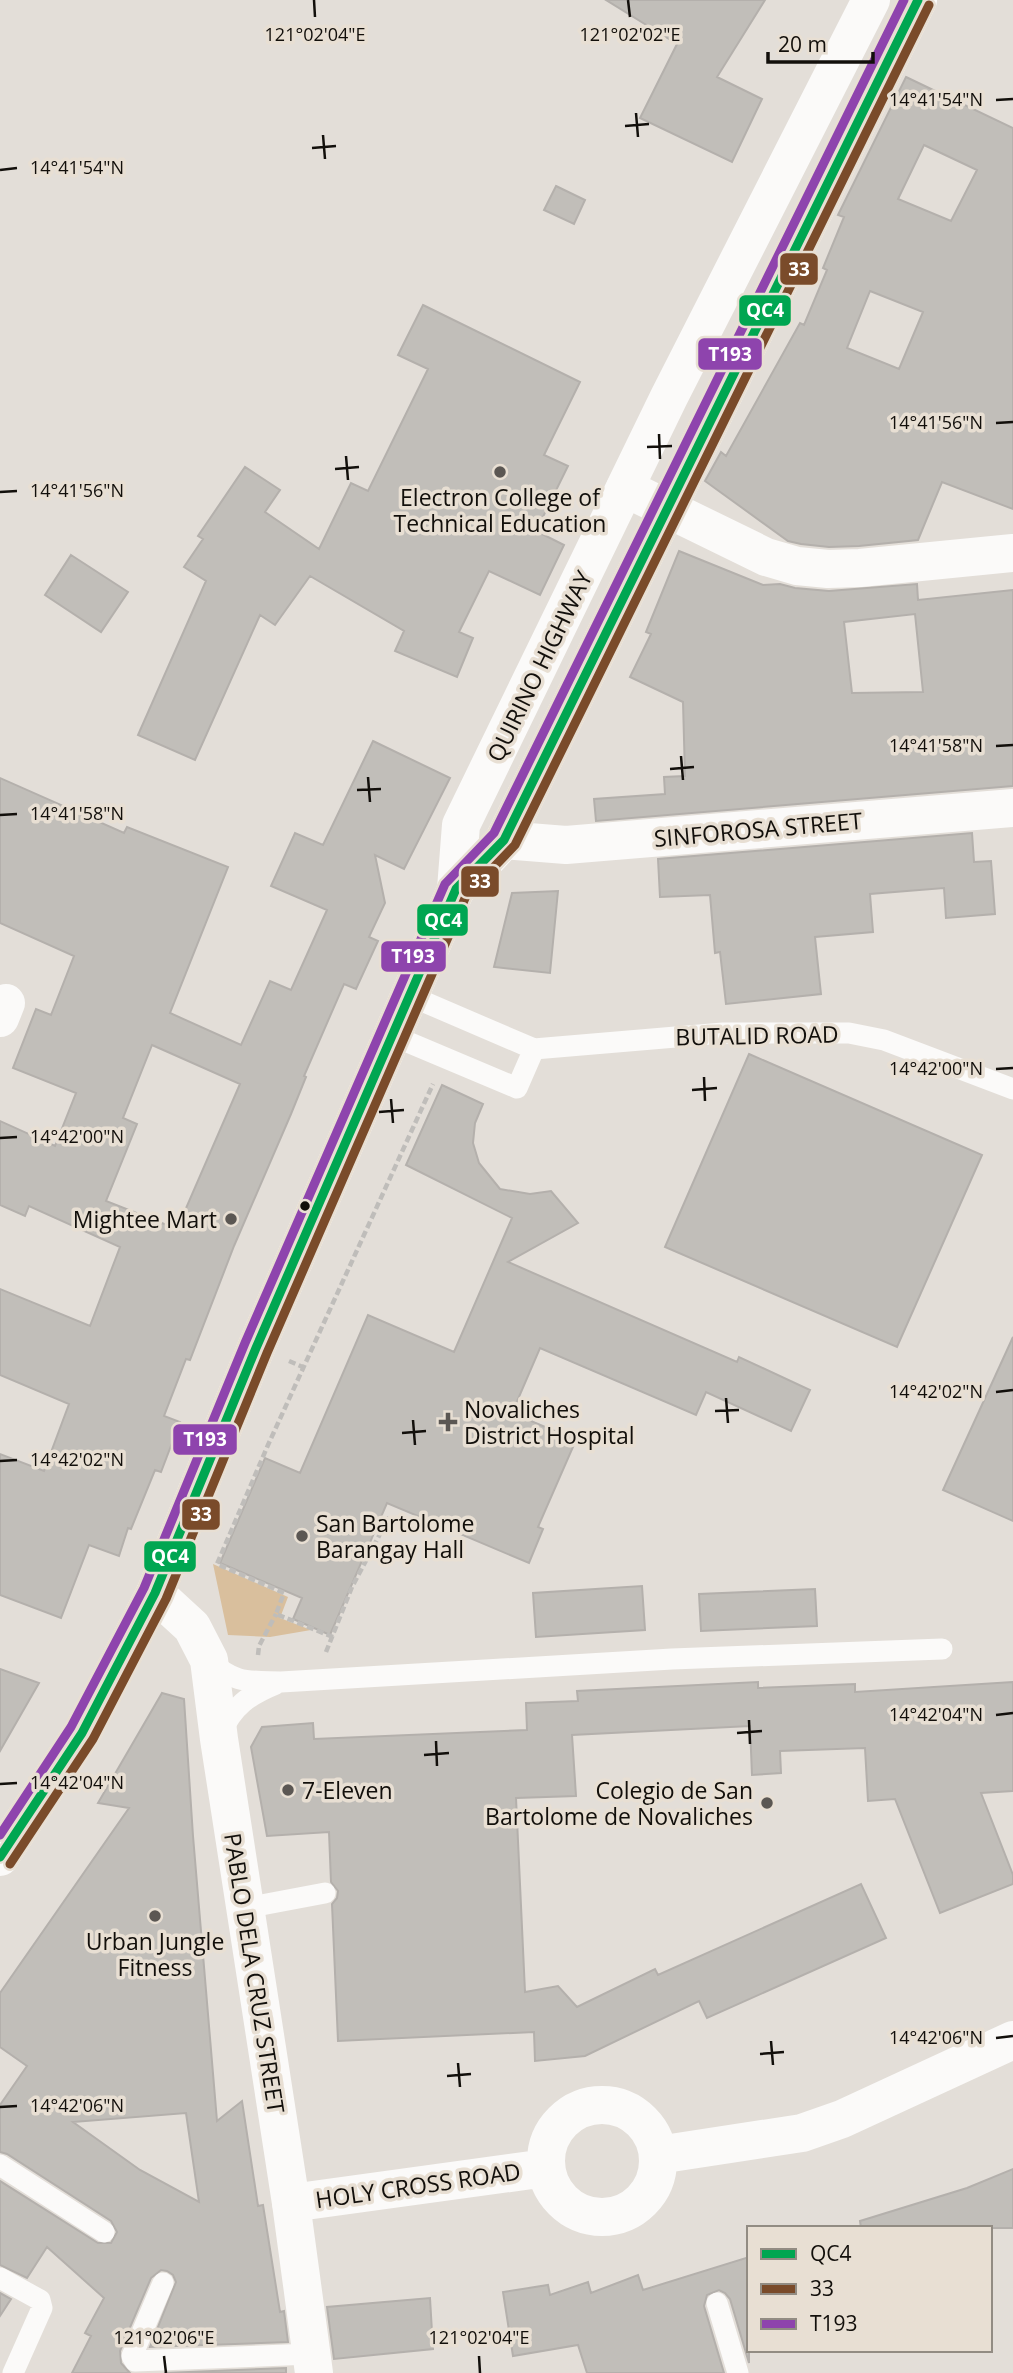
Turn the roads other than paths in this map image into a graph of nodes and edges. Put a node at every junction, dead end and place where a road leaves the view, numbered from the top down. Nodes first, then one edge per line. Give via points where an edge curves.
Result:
1 (871, 0) edge
2 (918, 0) edge
3 (837, 67) junction
4 (875, 85) junction
5 (768, 203) junction
6 (809, 223) junction
7 (669, 397) junction
8 (712, 418) junction
9 (625, 488) junction
10 (667, 509) junction
11 (1013, 553) edge
12 (1013, 808) edge
13 (504, 840) junction
14 (456, 888) junction
15 (408, 995) junction
16 (391, 1035) junction
17 (534, 1049) junction
18 (1013, 1088) edge
19 (155, 1592) junction
20 (942, 1649) dead end
21 (209, 1660) junction
22 (281, 1682) junction
23 (219, 1739) junction
24 (2, 1850) edge
25 (325, 1893) dead end
26 (245, 1908) junction
27 (1013, 2040) edge
28 (658, 2155) junction
29 (0, 2165) edge
30 (546, 2168) junction
31 (291, 2203) junction
32 (104, 2232) dead end
33 (0, 2278) edge
34 (163, 2283) dead end
35 (717, 2302) dead end
36 (313, 2363) edge
37 (13, 2373) edge
38 (738, 2373) edge

1 - 3 main road, QUIRINO HIGHWAY
2 - 4 main road, QUIRINO HIGHWAY
3 - 4 main road
3 - 5 main road, QUIRINO HIGHWAY
4 - 6 main road, QUIRINO HIGHWAY
5 - 6 main road
5 - 7 main road, QUIRINO HIGHWAY
6 - 8 main road, QUIRINO HIGHWAY
7 - 8 main road
7 - 9 main road, QUIRINO HIGHWAY
8 - 10 main road, QUIRINO HIGHWAY
9 - 10 main road
9 - 14 main road, QUIRINO HIGHWAY via 461,825
10 - 11 main road via 766,557 797,566 860,568
10 - 13 main road, QUIRINO HIGHWAY
12 - 13 main road, SINFOROSA STREET via 566,845
13 - 14 main road, QUIRINO HIGHWAY
14 - 15 main road, QUIRINO HIGHWAY
15 - 16 main road, QUIRINO HIGHWAY
15 - 17 lane, BUTALID ROAD
16 - 17 lane via 517,1088
16 - 19 main road, QUIRINO HIGHWAY
17 - 18 lane, BUTALID ROAD via 723,1033 849,1033 884,1041
19 - 21 main road, PABLO DELA CRUZ STREET via 191,1627
19 - 24 main road, QUIRINO HIGHWAY via 82,1733
20 - 22 lane
21 - 22 lane via 226,1676
21 - 23 main road, PABLO DELA CRUZ STREET
22 - 23 lane via 255,1692 229,1715
23 - 26 main road, PABLO DELA CRUZ STREET
25 - 26 lane
26 - 31 main road, PABLO DELA CRUZ STREET
27 - 28 main road via 802,2133
28 - 30 main road via 649,2193 635,2207 617,2215 579,2213 551,2187
28 - 30 main road via 653,2137 641,2121 625,2110 605,2105 568,2116 554,2130
29 - 32 lane
30 - 31 main road, HOLY CROSS ROAD
31 - 36 main road, PABLO DELA CRUZ STREET
33 - 37 lane via 40,2300 42,2308
34 - 36 lane via 132,2356 135,2361
35 - 38 lane

